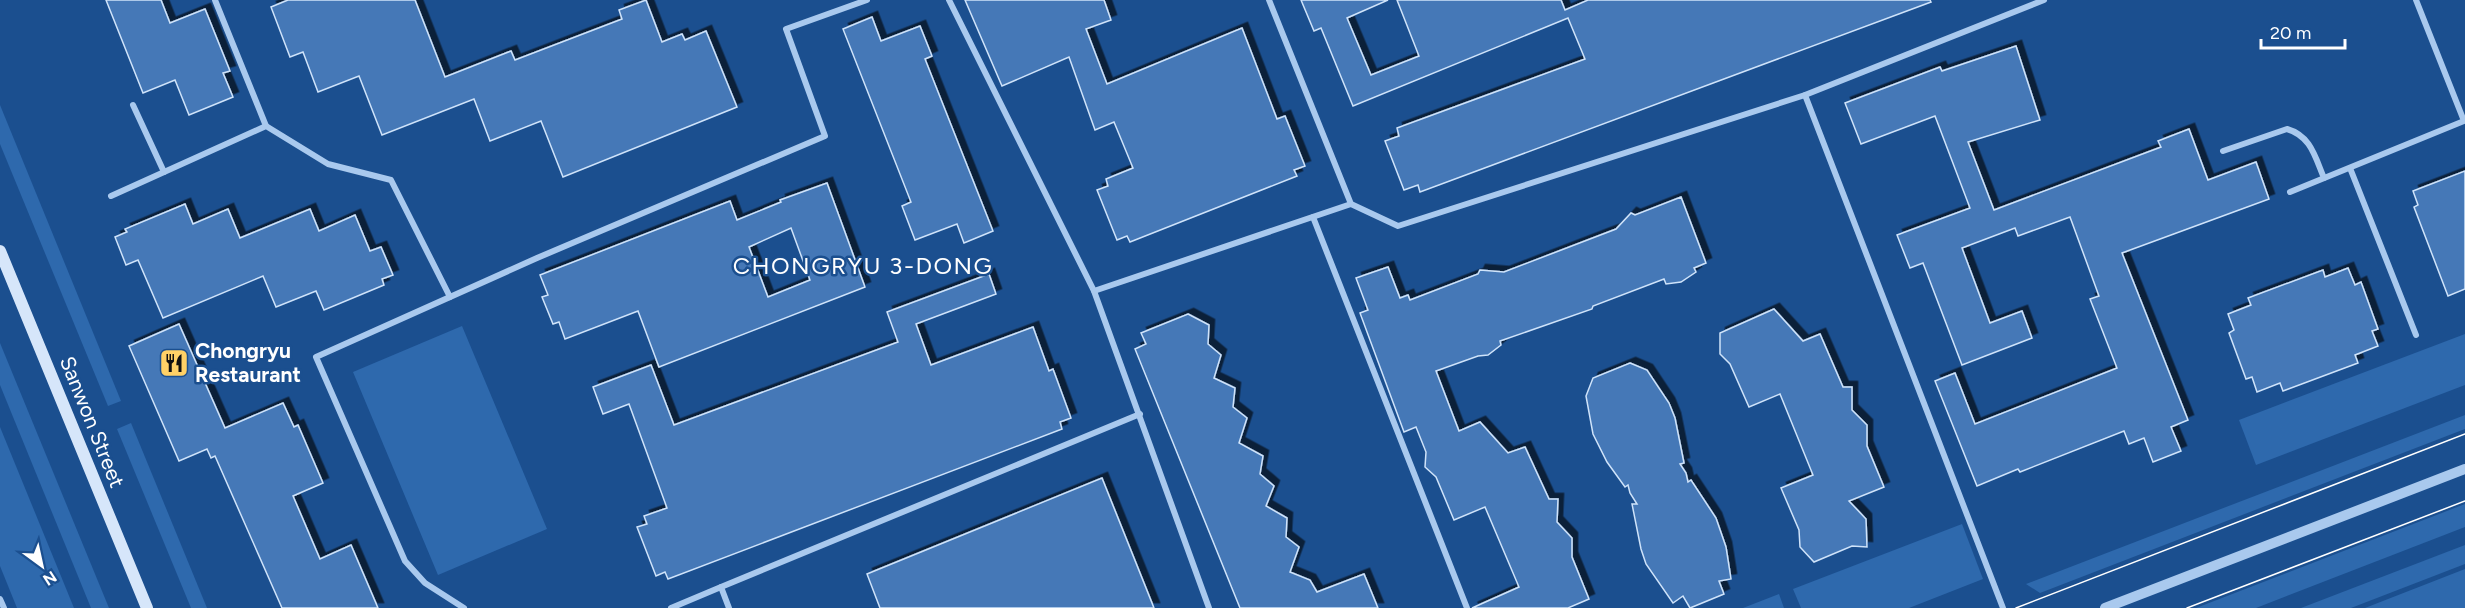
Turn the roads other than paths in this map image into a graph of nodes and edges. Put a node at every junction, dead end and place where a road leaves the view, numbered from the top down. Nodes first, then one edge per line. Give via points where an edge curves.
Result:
1 (214, 0) edge
2 (867, 0) edge
3 (949, 0) edge
4 (1269, 0) edge
5 (2044, 0) edge
6 (2416, 0) edge
7 (1805, 94) junction
8 (133, 105) dead end
9 (2464, 121) edge
10 (266, 126) junction
11 (2223, 151) dead end
12 (2350, 168) junction
13 (164, 172) junction
14 (2324, 178) junction
15 (2290, 192) dead end
16 (111, 196) dead end
17 (1351, 204) junction
18 (1313, 217) junction
19 (0, 250) edge
20 (1094, 291) junction
21 (450, 297) junction
22 (2416, 335) dead end
23 (1140, 414) junction
24 (2465, 469) edge
25 (721, 587) junction
26 (0, 599) edge
27 (4, 608) edge
28 (147, 608) edge
29 (464, 608) edge
30 (671, 608) edge
31 (729, 608) edge
32 (1209, 608) edge
33 (1467, 608) edge
34 (2003, 608) edge
35 (2105, 608) edge

1 - 10 street
2 - 21 street via 786,29 825,136
3 - 20 street
4 - 17 street
5 - 7 street
6 - 9 street
7 - 17 street via 1398,226
7 - 34 street
8 - 13 street
9 - 12 street
10 - 13 street
10 - 21 street via 328,164 391,180
11 - 14 street via 2287,129 2306,138
12 - 14 street
12 - 22 street
13 - 16 street
14 - 15 street
17 - 18 street
18 - 20 street
18 - 33 street
19 - 28 main road, Sanwon Street
20 - 23 street
21 - 29 street via 316,357 405,561 425,583
23 - 25 street
23 - 32 street
24 - 35 street
25 - 30 street
25 - 31 street
26 - 27 street

